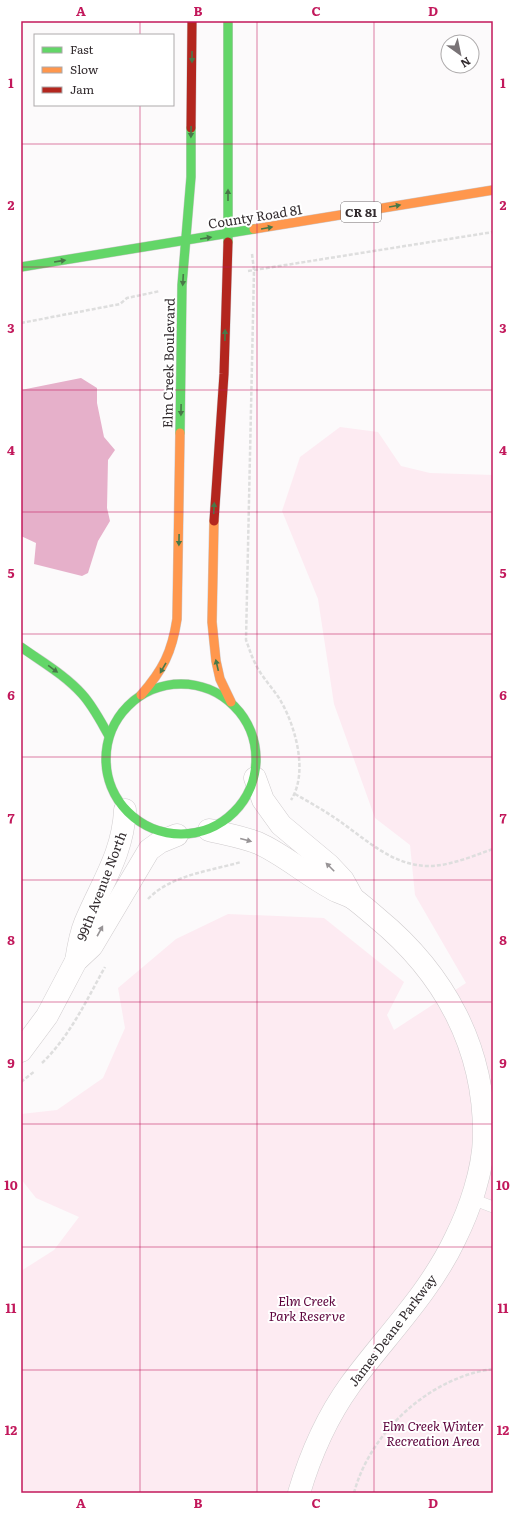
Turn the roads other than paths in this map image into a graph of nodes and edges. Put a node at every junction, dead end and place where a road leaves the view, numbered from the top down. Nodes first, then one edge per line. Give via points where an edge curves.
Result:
1 (192, 21) edge
2 (228, 21) edge
3 (493, 190) edge
4 (228, 234) junction
5 (184, 241) junction
6 (21, 268) edge
7 (21, 647) edge
8 (141, 694) junction
9 (231, 702) junction
10 (109, 736) junction
11 (255, 778) junction
12 (125, 810) junction
13 (209, 830) junction
14 (177, 835) junction
15 (353, 898) junction
16 (76, 962) junction
17 (21, 1051) edge
18 (472, 1199) junction
19 (493, 1207) edge
20 (299, 1493) edge

1 -> 5 main road, Elm Creek Boulevard via 191,177
4 -> 2 main road
4 -> 3 main road, County Road 81 / CR 81
5 -> 4 main road, County Road 81 / CR 81
9 -> 4 main road via 220,679 212,622 214,510 224,374
6 -> 5 main road, County Road 81 / CR 81
5 -> 8 main road, Elm Creek Boulevard via 177,619 172,648 166,663 158,677
7 -> 10 main road via 66,679 83,695
8 - 9 main road via 163,685 187,684 211,689
8 - 10 main road, Elm Creek Boulevard via 116,720
9 - 11 main road, Elm Creek Boulevard via 245,718 254,736 257,757
10 - 12 main road, Elm Creek Boulevard via 105,756 107,775 114,794
11 - 13 main road, Elm Creek Boulevard via 238,810
15 -> 11 street, James Deane Parkway via 343,880 329,865 281,825 263,800
12 - 14 main road, Elm Creek Boulevard via 140,823 158,831
12 - 16 street, 99th Avenue North via 120,845 85,923
13 - 14 main road, Elm Creek Boulevard
13 -> 15 street, James Deane Parkway via 258,843 332,889
16 -> 14 street, 99th Avenue North via 92,946 149,850
15 - 18 street, James Deane Parkway via 403,940 436,979 454,1008 469,1042 480,1079 484,1138
16 - 17 street, 99th Avenue North via 47,1016
18 - 19 lane
18 - 20 street, James Deane Parkway via 454,1242 432,1277 409,1311 349,1387 335,1410

